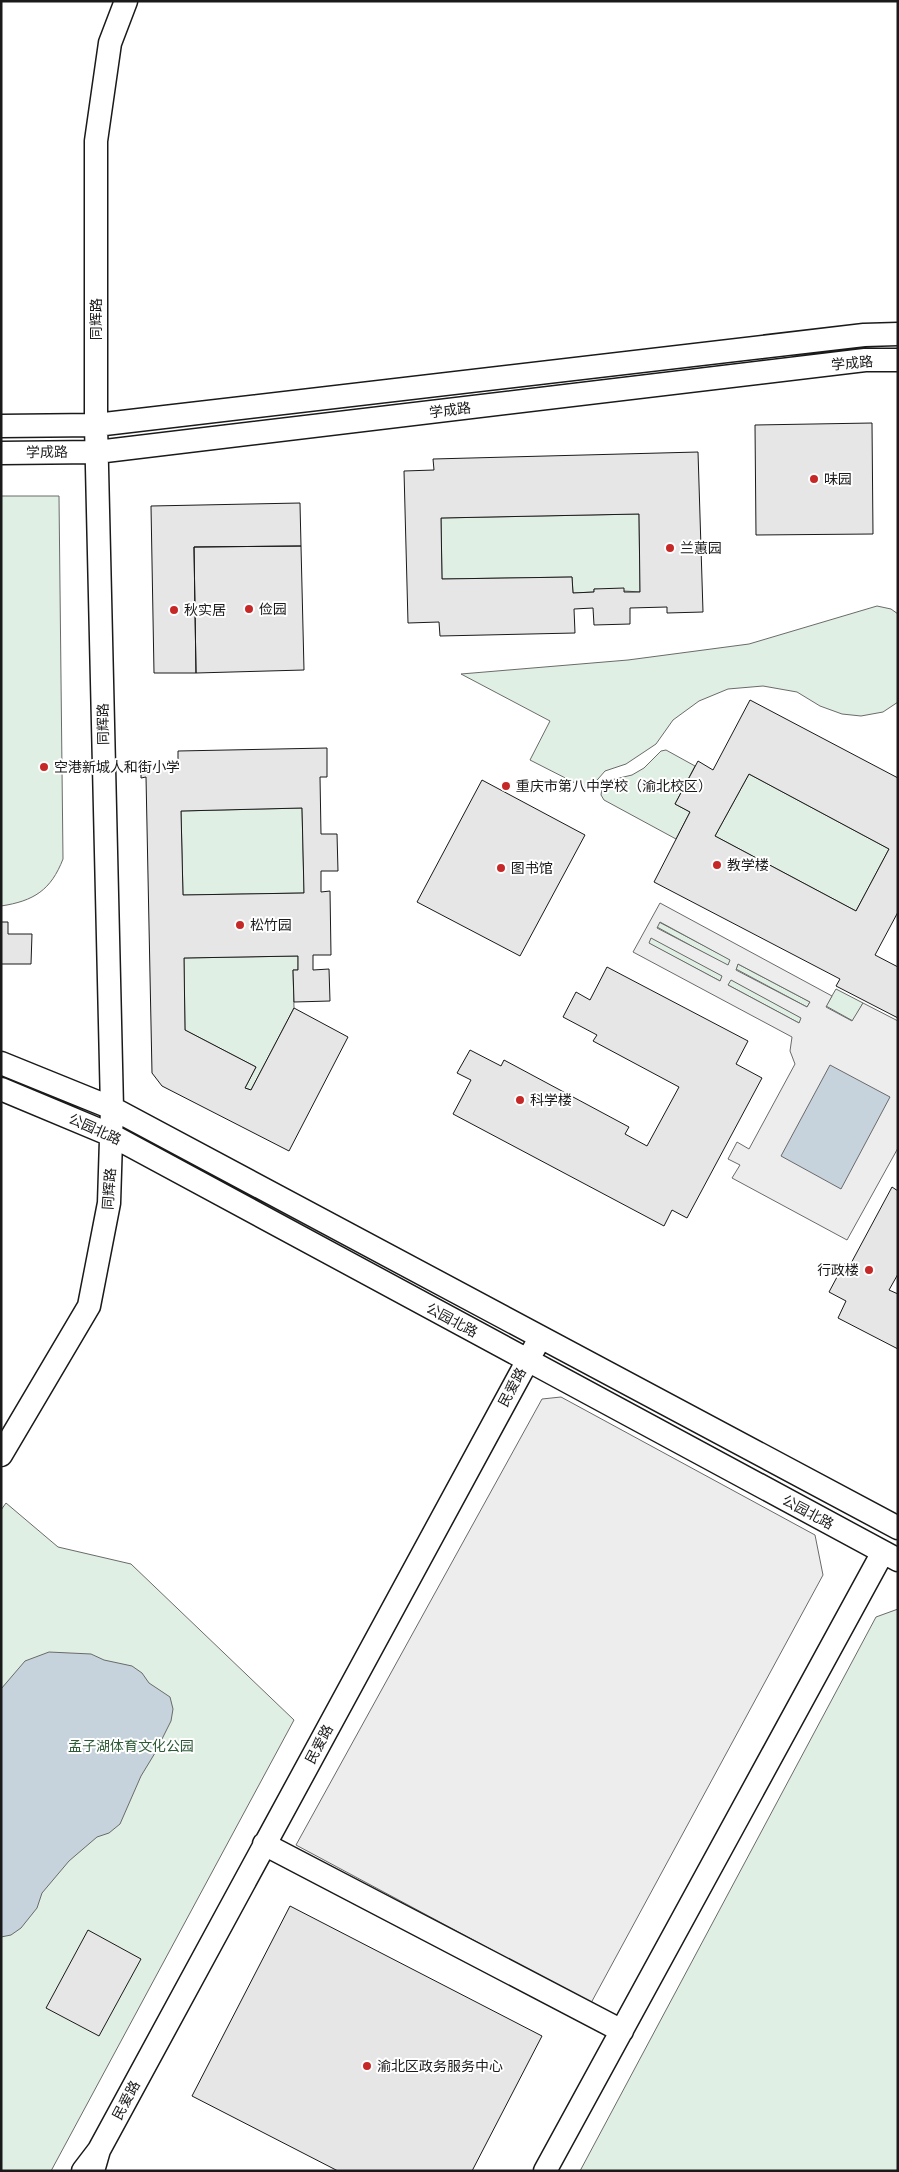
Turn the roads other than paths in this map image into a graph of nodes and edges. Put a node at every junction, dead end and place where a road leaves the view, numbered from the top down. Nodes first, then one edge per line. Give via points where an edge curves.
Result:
1 (126, 1) edge
2 (898, 334) edge
3 (898, 360) edge
4 (96, 425) junction
5 (1, 426) edge
6 (97, 452) junction
7 (1, 453) edge
8 (1, 1063) edge
9 (1, 1089) edge
10 (112, 1108) junction
11 (112, 1135) junction
12 (541, 1338) junction
13 (527, 1360) junction
14 (1, 1455) edge
15 (898, 1528) edge
16 (891, 1556) edge
17 (264, 1844) junction
18 (622, 2031) junction
19 (96, 2160) edge
20 (83, 2171) edge
21 (545, 2171) edge

1 - 4 main road, 同辉路 via 110,43 96,141
2 - 4 main road, 学成路 via 864,335
3 - 6 main road, 学成路 via 865,360
4 - 5 main road, 学成路
4 - 6 main road, 同辉路
6 - 7 main road, 学成路
6 - 10 main road, 同辉路
8 - 10 main road, 公园北路
9 - 11 main road, 公园北路
10 - 11 main road, 同辉路
10 - 12 main road, 公园北路
11 - 13 main road, 公园北路
11 - 14 main road, 同辉路 via 110,1203 89,1306
12 - 13 main road, 民爱路
12 - 15 main road, 公园北路
13 - 16 main road, 公园北路
13 - 17 main road, 民爱路
16 - 18 main road
17 - 18 main road
17 - 19 main road, 民爱路
18 - 21 main road
19 - 20 main road, 民爱路

